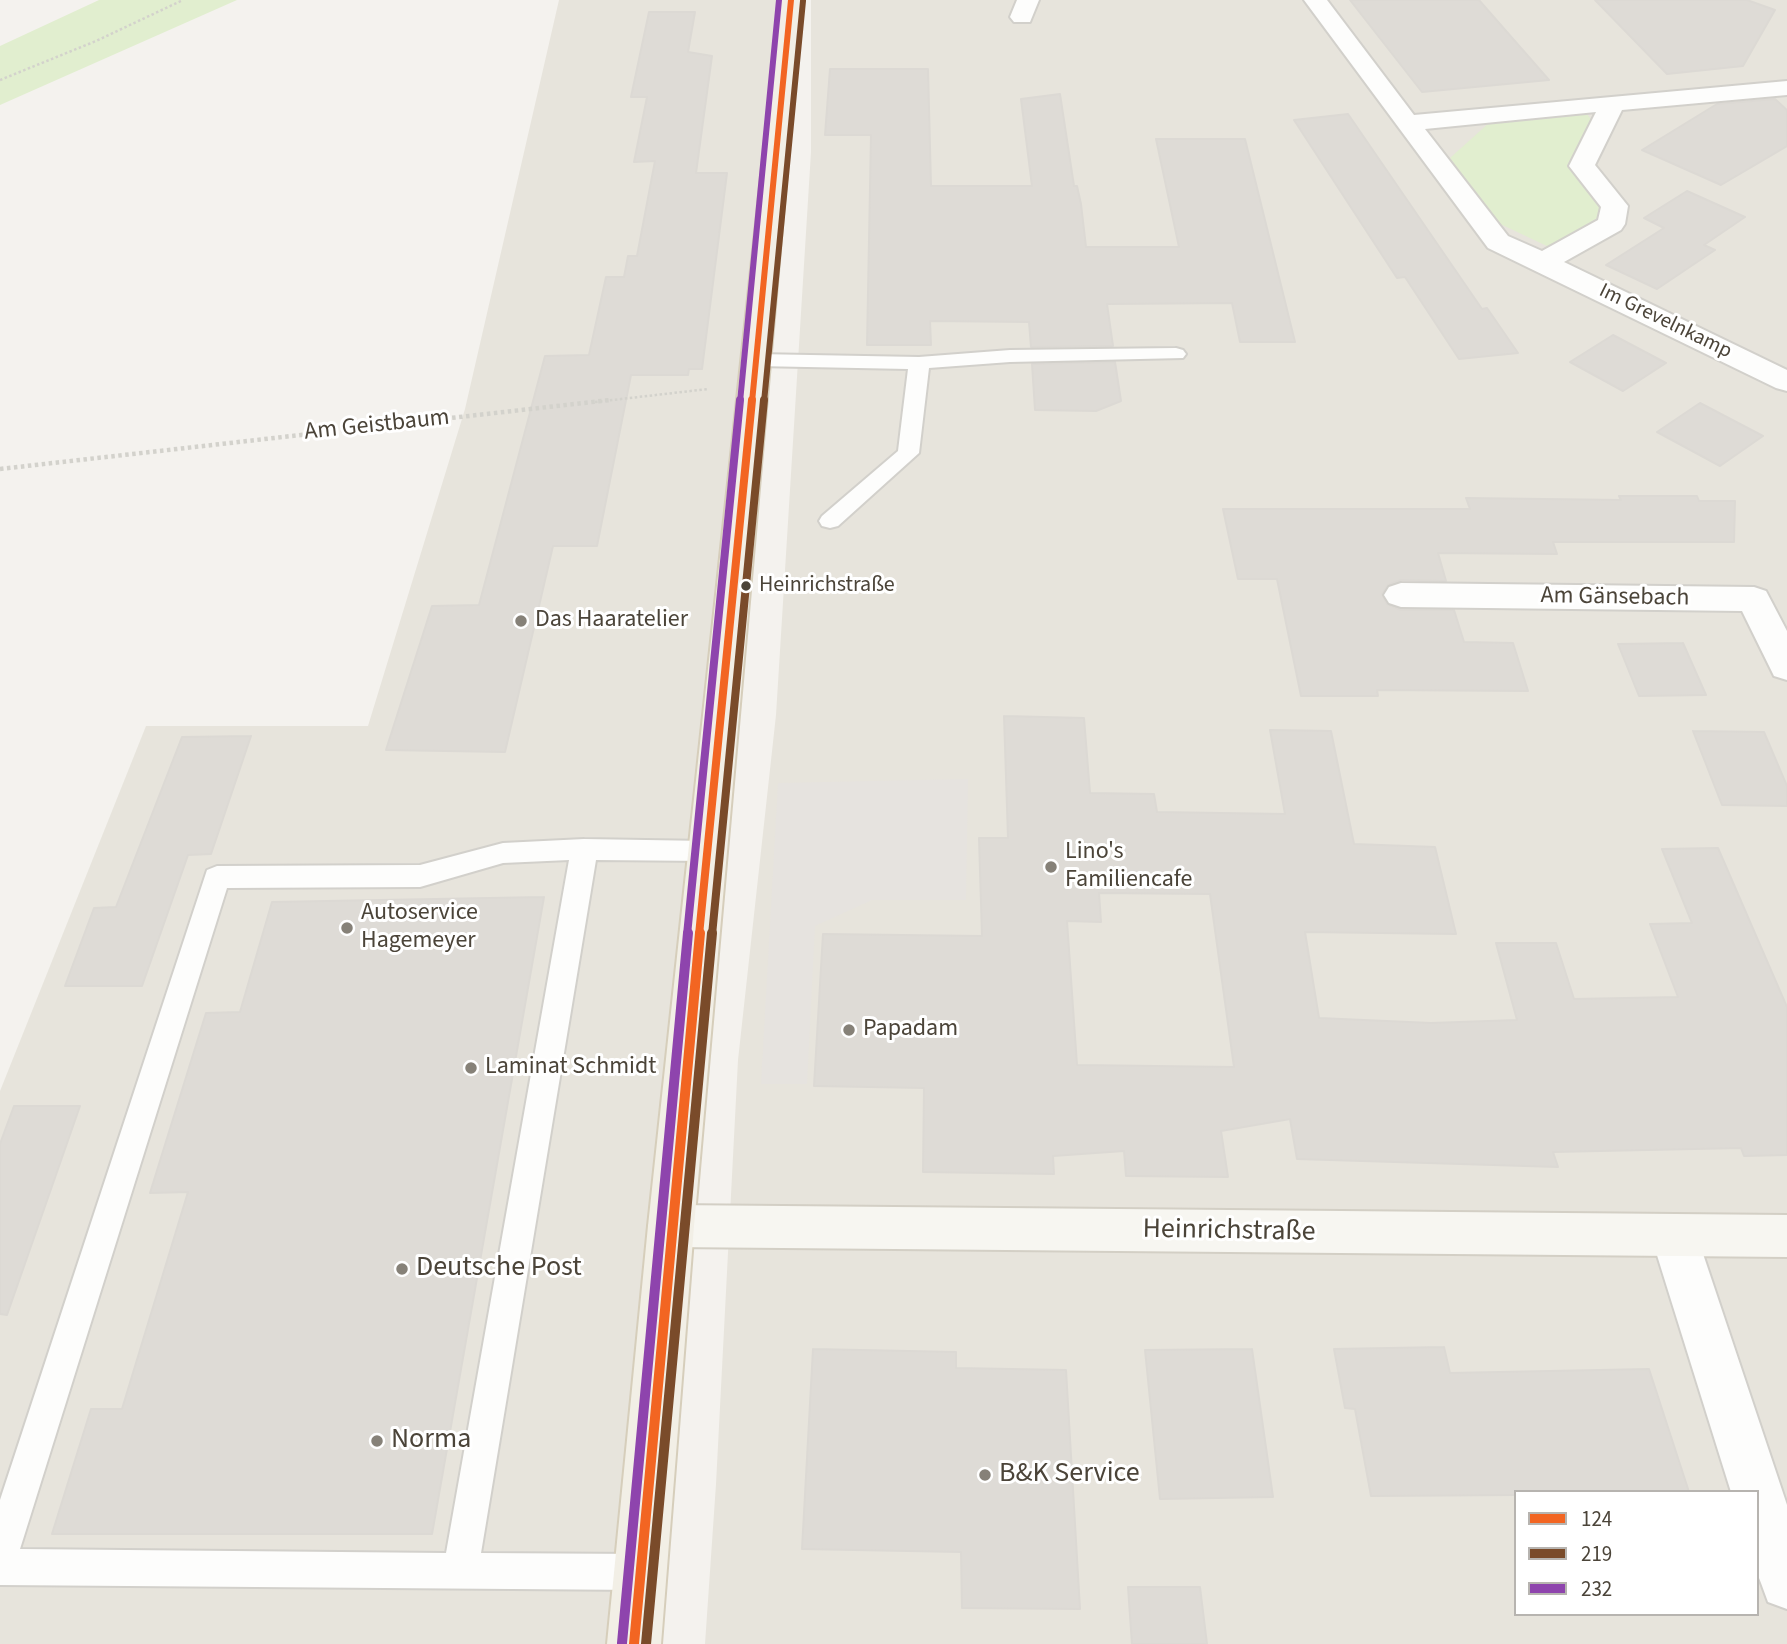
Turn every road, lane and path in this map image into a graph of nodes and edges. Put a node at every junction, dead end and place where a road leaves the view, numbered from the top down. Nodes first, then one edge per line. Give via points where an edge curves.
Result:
1 (183, 0) edge
2 (791, 0) edge
3 (1315, 0) edge
4 (0, 80) edge
5 (1787, 88) edge
6 (1613, 103) junction
7 (1407, 123) junction
8 (1543, 262) junction
9 (1176, 354) dead end
10 (919, 363) junction
11 (755, 372) junction
12 (1787, 382) edge
13 (0, 469) edge
14 (830, 521) dead end
15 (1401, 595) dead end
16 (1787, 667) edge
17 (584, 849) junction
18 (708, 851) junction
19 (671, 1226) junction
20 (1674, 1236) junction
21 (1787, 1236) edge
22 (1756, 1490) edge
23 (1759, 1498) edge
24 (0, 1555) edge
25 (0, 1567) edge
26 (460, 1572) junction
27 (640, 1573) junction
28 (1787, 1583) edge
29 (634, 1644) edge

1 - 4 path
2 - 11 main road
3 - 7 street, Im Grevelnkamp
5 - 6 street
6 - 7 street
6 - 8 street via 1582,166 1615,206 1611,224
7 - 8 street, Im Grevelnkamp via 1498,242
8 - 12 street, Im Grevelnkamp
9 - 10 lane via 1010,356
10 - 11 lane
10 - 14 lane via 908,453
11 - 13 path, Am Geistbaum
11 - 18 main road
15 - 16 street, Am Gänsebach via 1754,600
17 - 18 lane
17 - 24 lane via 503,853 420,876 217,877
17 - 26 lane
18 - 19 main road
19 - 20 street, Heinrichstraße
19 - 27 main road
20 - 21 street, Heinrichstraße
20 - 22 street
23 - 28 street
25 - 26 lane
26 - 27 lane
27 - 29 main road

